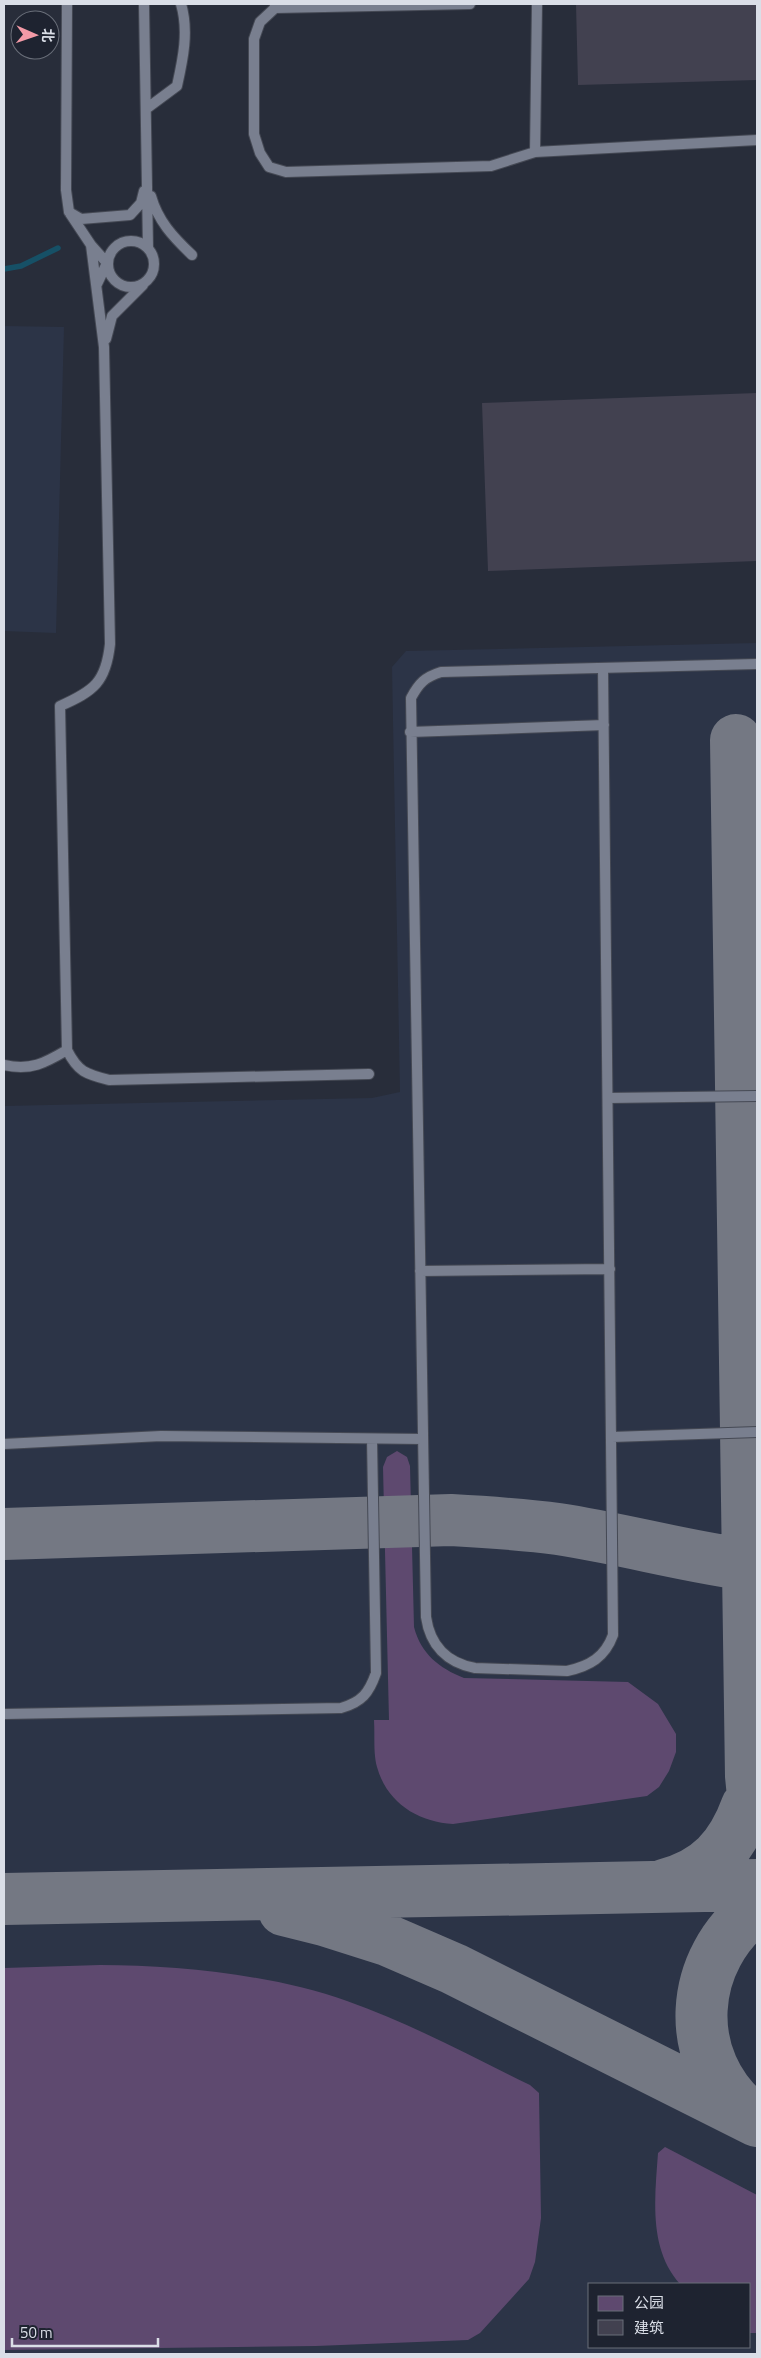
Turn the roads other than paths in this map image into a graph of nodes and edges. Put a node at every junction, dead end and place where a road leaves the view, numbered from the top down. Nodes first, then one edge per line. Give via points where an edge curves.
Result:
1 (68, 4) edge
2 (144, 4) edge
3 (181, 4) edge
4 (470, 4) edge
5 (537, 4) edge
6 (275, 6) edge
7 (146, 109) junction
8 (757, 140) edge
9 (535, 152) junction
10 (147, 183) junction
11 (69, 212) junction
12 (90, 245) junction
13 (148, 248) junction
14 (192, 254) dead end
15 (107, 263) junction
16 (145, 283) junction
17 (97, 284) junction
18 (104, 347) junction
19 (757, 664) edge
20 (603, 668) junction
21 (604, 725) junction
22 (410, 732) junction
23 (67, 1050) junction
24 (4, 1065) edge
25 (369, 1074) dead end
26 (757, 1096) edge
27 (608, 1098) junction
28 (610, 1269) junction
29 (420, 1270) junction
30 (757, 1432) edge
31 (612, 1438) junction
32 (372, 1439) junction
33 (423, 1439) junction
34 (4, 1444) edge
35 (4, 1714) edge

1 - 11 lane via 66,190
2 - 7 lane
3 - 7 lane via 184,51 177,86
4 - 6 lane
5 - 9 lane
6 - 9 lane via 260,22 254,39 254,134 260,154 269,167 286,172 491,166
7 - 10 lane
8 - 9 lane
10 - 11 lane via 141,203 130,215 81,219
10 - 13 lane
10 - 14 lane via 155,209 169,233
11 - 12 lane
12 - 15 lane
12 - 17 lane
13 - 15 lane via 142,243 126,241 113,249
13 - 16 lane via 154,263
15 - 16 lane via 108,271 117,283 131,288
15 - 17 lane
16 - 18 lane via 112,316
17 - 18 lane
18 - 23 lane via 108,664 97,684 82,696 60,706
19 - 20 lane
20 - 21 lane
20 - 22 lane via 440,672 426,677 411,698
21 - 22 lane
21 - 27 lane
22 - 29 lane
23 - 24 lane via 41,1065
23 - 25 lane via 85,1074 108,1080
26 - 27 lane
27 - 28 lane
28 - 29 lane
28 - 31 lane
29 - 33 lane
30 - 31 lane
31 - 33 lane via 613,1635 600,1658 567,1671 462,1666 433,1642 426,1617
32 - 33 lane
32 - 34 lane via 161,1436
32 - 35 lane via 376,1673 364,1697 341,1708

